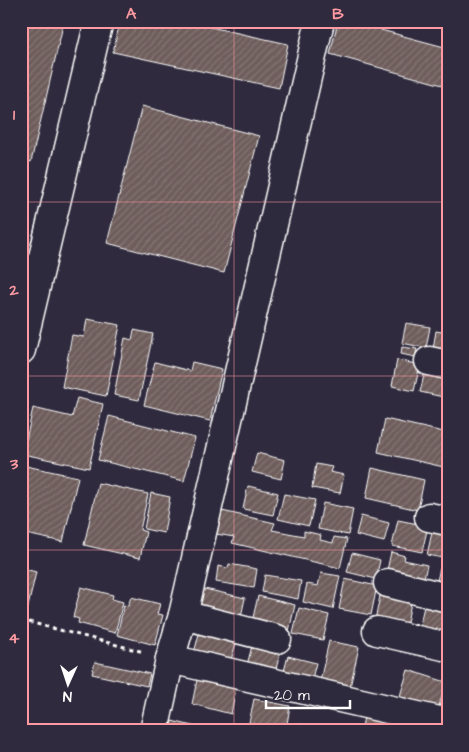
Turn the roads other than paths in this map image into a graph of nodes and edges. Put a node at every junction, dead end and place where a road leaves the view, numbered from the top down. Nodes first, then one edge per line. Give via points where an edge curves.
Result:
1 (98, 21) edge
2 (320, 21) edge
3 (30, 275) edge
4 (21, 350) edge
5 (388, 583) dead end
6 (448, 598) edge
7 (182, 615) junction
8 (377, 631) dead end
9 (277, 639) dead end
10 (448, 647) edge
11 (170, 659) junction
12 (448, 723) edge
13 (154, 731) edge

1 - 3 street
2 - 7 street
3 - 4 street
5 - 6 street
7 - 9 street
7 - 11 street
8 - 10 street
11 - 12 street
11 - 13 street

